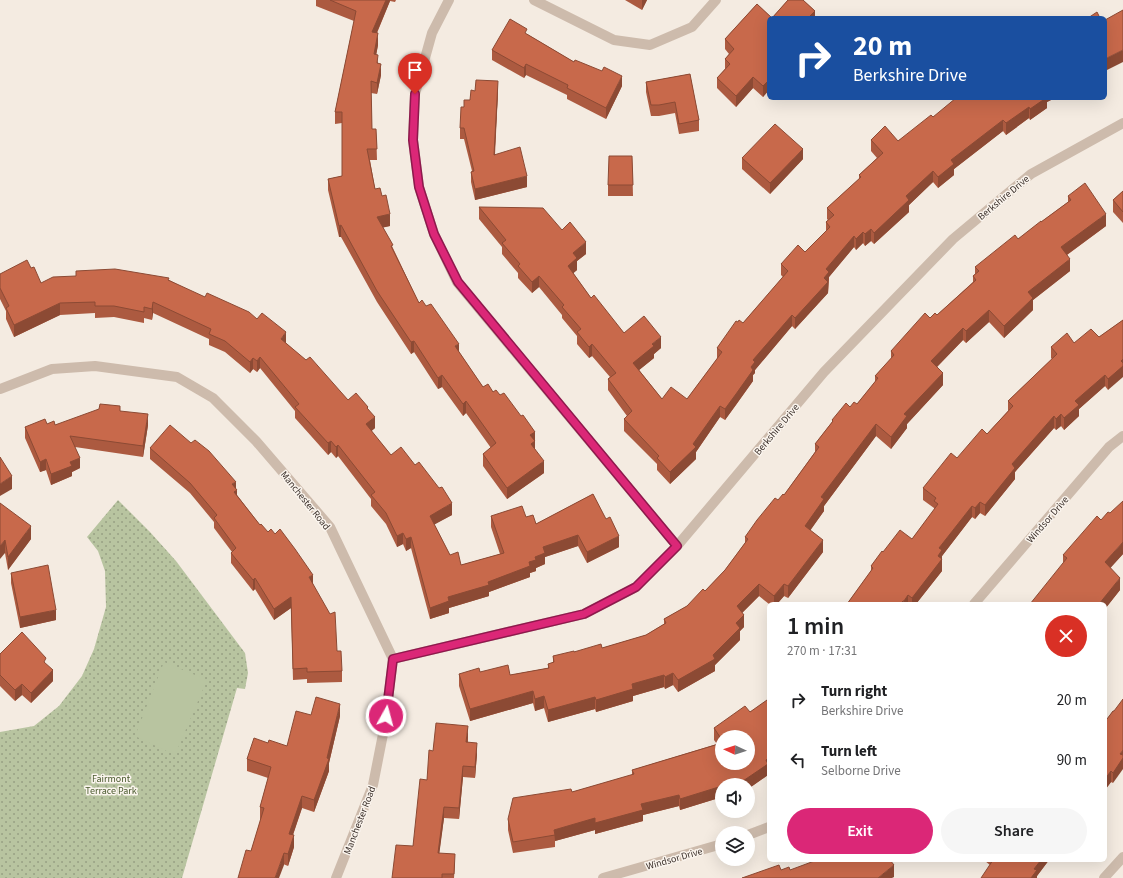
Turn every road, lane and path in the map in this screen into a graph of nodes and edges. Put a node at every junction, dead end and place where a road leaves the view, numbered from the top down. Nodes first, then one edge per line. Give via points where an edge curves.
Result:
1 (449, 0) edge
2 (534, 0) edge
3 (716, 0) edge
4 (1123, 124) edge
5 (0, 389) edge
6 (1123, 436) edge
7 (677, 546) junction
8 (976, 602) edge
9 (393, 659) junction
10 (767, 828) edge
11 (755, 832) edge
12 (715, 846) edge
13 (1123, 857) edge
14 (336, 878) edge
15 (603, 878) edge
16 (1104, 878) edge

1 - 7 street via 432,33 415,94 413,140 419,187 434,234 458,282
2 - 3 street via 614,40 650,45 692,27
4 - 7 street, Berkshire Drive via 1031,174 952,239 824,372
5 - 9 street, Manchester Road via 52,369 95,366 177,377 213,398 256,441 330,527
6 - 8 street, Windsor Drive via 1109,447
7 - 9 street, Berkshire Drive via 636,587 584,614
9 - 14 street, Manchester Road via 385,724 373,785
10 - 11 street
12 - 15 street, Windsor Drive
13 - 16 street

